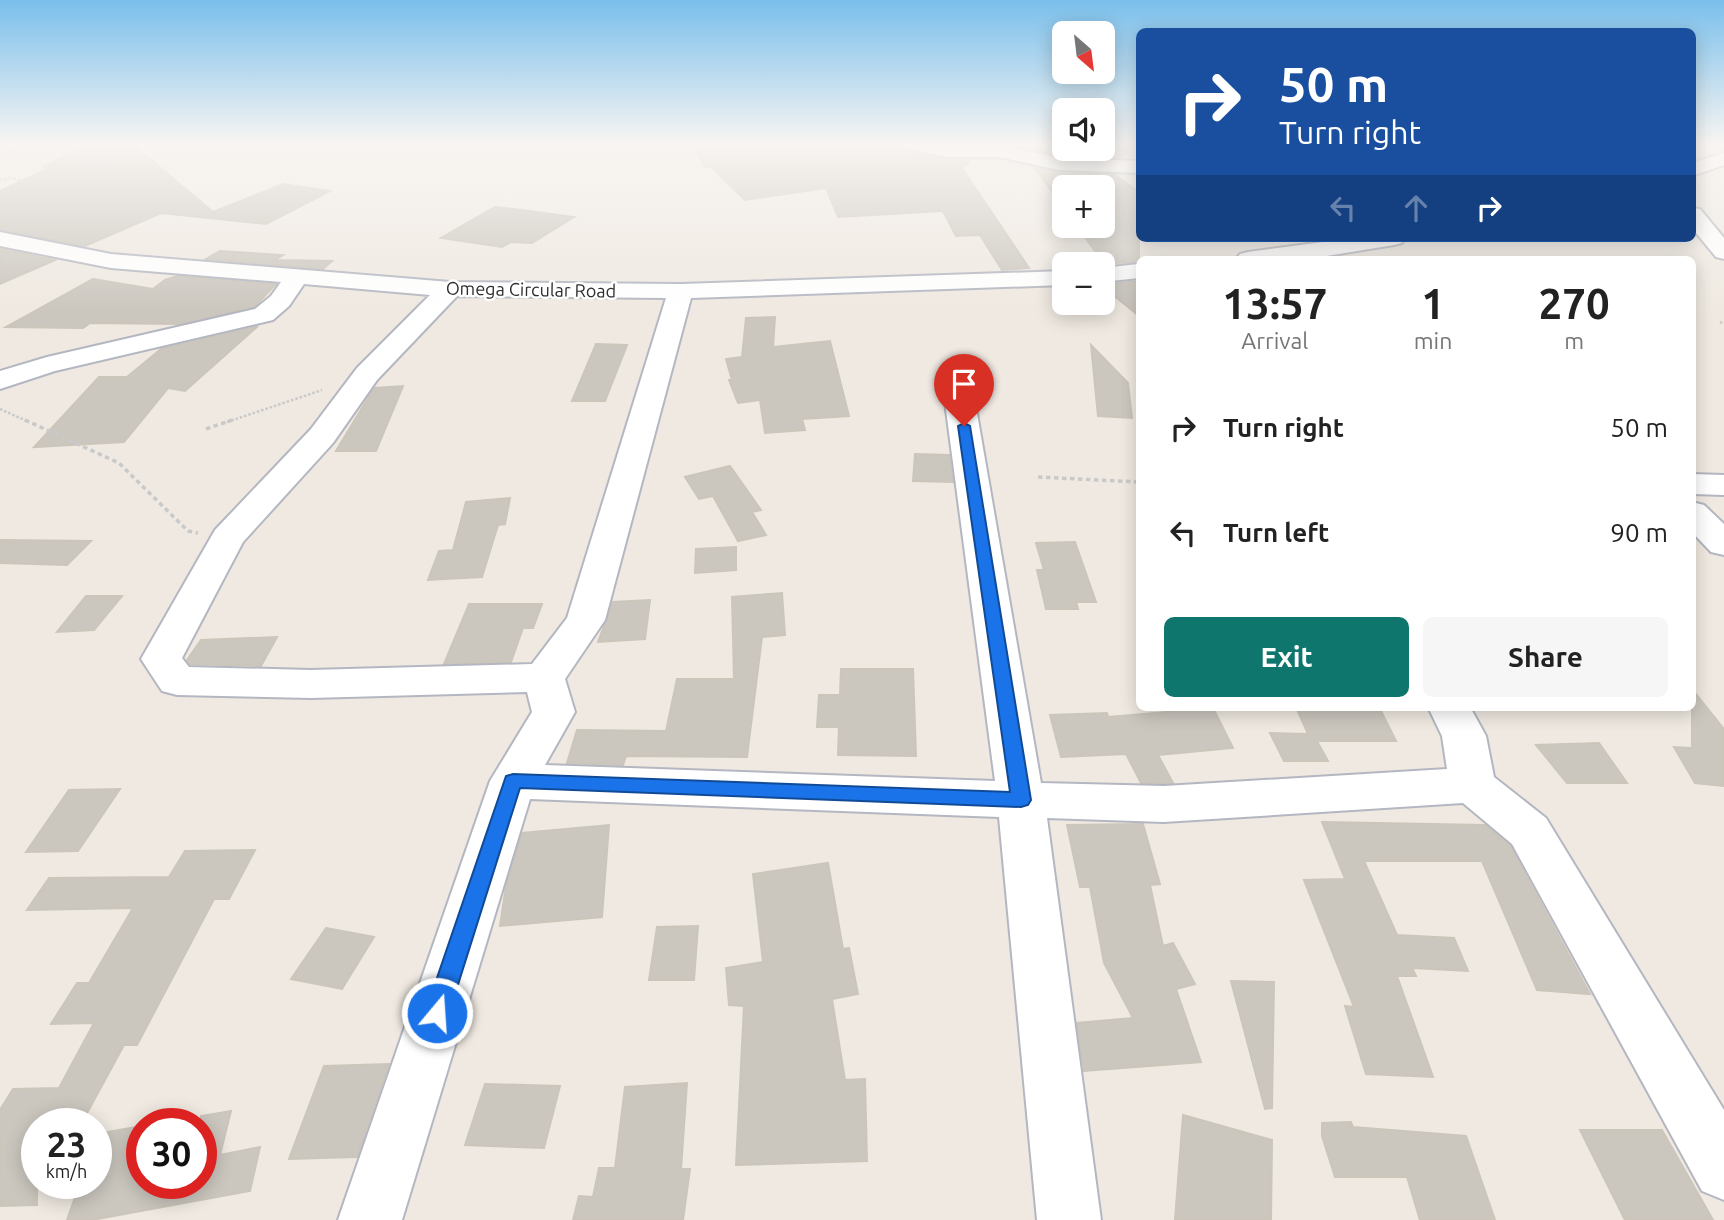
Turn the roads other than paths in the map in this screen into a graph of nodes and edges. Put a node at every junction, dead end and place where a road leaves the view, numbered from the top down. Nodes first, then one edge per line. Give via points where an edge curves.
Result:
1 (1696, 213) edge
2 (1724, 214) edge
3 (1696, 218) edge
4 (6, 231) edge
5 (1370, 242) edge
6 (1724, 252) edge
7 (1274, 256) edge
8 (1136, 271) edge
9 (1115, 274) edge
10 (298, 275) junction
11 (1052, 278) edge
12 (450, 289) junction
13 (681, 291) junction
14 (0, 380) edge
15 (960, 402) dead end
16 (1696, 484) edge
17 (1724, 485) edge
18 (1696, 516) edge
19 (1724, 544) edge
20 (544, 678) junction
21 (1451, 711) edge
22 (513, 781) junction
23 (1473, 785) junction
24 (1021, 800) junction
25 (1724, 1169) edge
26 (370, 1220) edge
27 (1069, 1220) edge

1 - 2 street
3 - 6 street
4 - 10 street, Omega Circular Road via 111,261
5 - 7 street
8 - 9 street
10 - 12 street, Omega Circular Road
10 - 14 street via 264,315
11 - 13 street, Omega Circular Road
12 - 13 street, Omega Circular Road
12 - 20 street via 367,374 322,436 228,538 161,659 177,681 312,684
13 - 20 street via 586,620
15 - 24 street
16 - 17 street
18 - 19 street
20 - 22 street via 554,712
21 - 23 street via 1464,736
22 - 24 street
22 - 26 street
23 - 24 street via 1164,804
23 - 25 street via 1529,831
24 - 27 street

